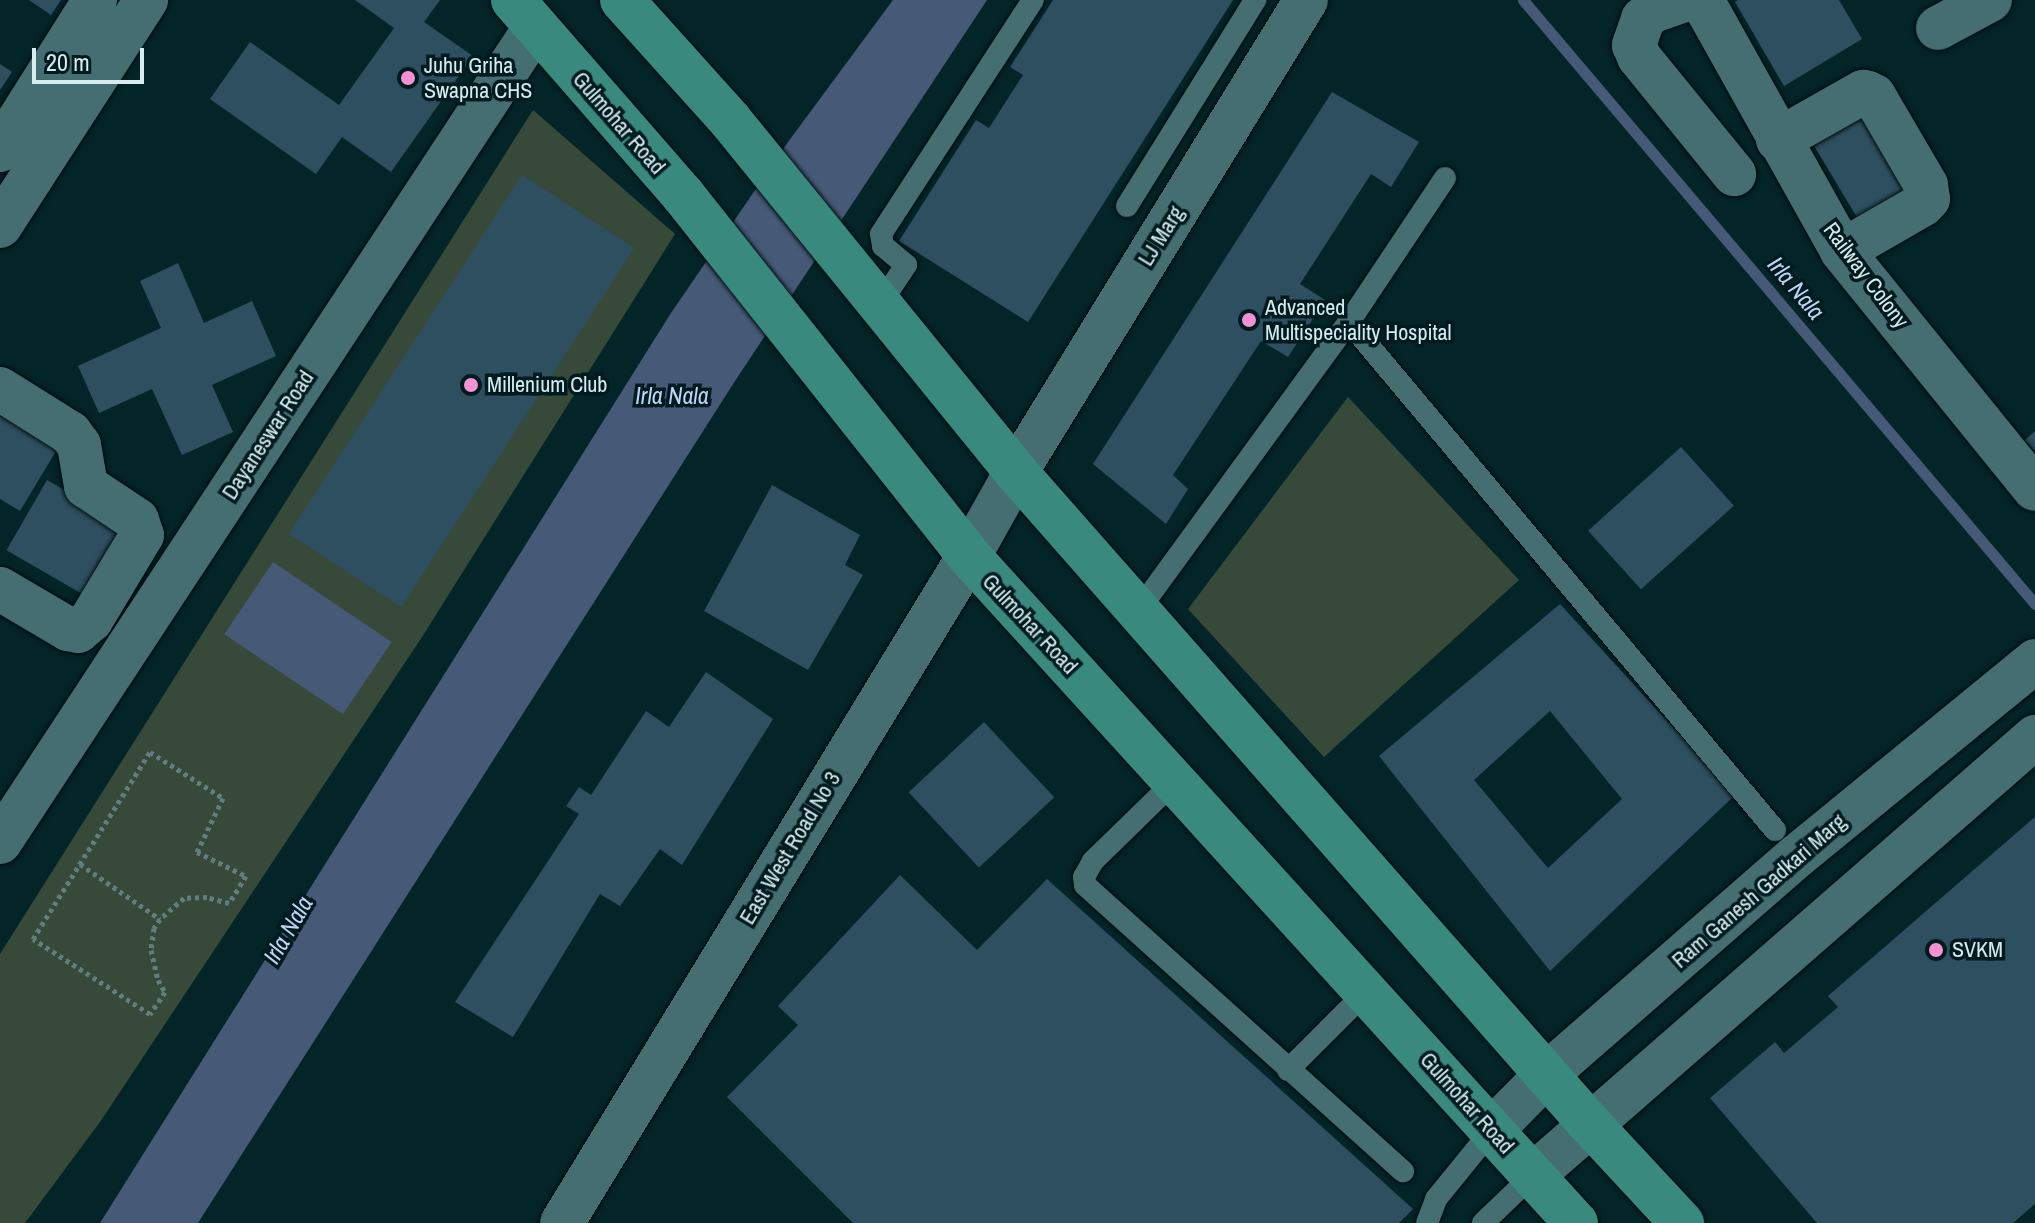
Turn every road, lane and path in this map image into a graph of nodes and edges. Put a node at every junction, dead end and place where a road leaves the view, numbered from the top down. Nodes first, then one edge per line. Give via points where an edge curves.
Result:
1 (95, 0) edge
2 (146, 0) edge
3 (622, 0) edge
4 (1033, 0) edge
5 (1255, 0) edge
6 (1306, 0) edge
7 (1685, 0) edge
8 (1702, 0) edge
9 (1990, 0) edge
10 (524, 14) edge
11 (1938, 28) dead end
12 (1778, 140) junction
13 (0, 150) edge
14 (1734, 174) dead end
15 (1445, 178) dead end
16 (1175, 213) junction
17 (0, 226) edge
18 (1842, 251) junction
19 (880, 304) junction
20 (1349, 322) junction
21 (0, 389) edge
22 (1016, 472) junction
23 (2035, 489) edge
24 (969, 556) junction
25 (0, 589) edge
26 (1138, 611) junction
27 (2035, 661) edge
28 (2033, 742) edge
29 (1175, 781) junction
30 (1775, 830) dead end
31 (0, 842) edge
32 (80, 864) junction
33 (160, 919) junction
34 (1367, 991) junction
35 (1288, 1070) junction
36 (1548, 1073) junction
37 (1589, 1123) junction
38 (1492, 1130) junction
39 (1403, 1171) dead end
40 (1532, 1176) junction
41 (562, 1223) edge
42 (1427, 1223) edge
43 (1483, 1223) edge
44 (1576, 1223) edge
45 (1682, 1223) edge

1 - 13 street
2 - 17 street
3 - 19 main road via 730,120
4 - 19 lane via 881,234 883,246 906,265
5 - 16 lane via 1132,198
6 - 16 street, LJ Marg
7 - 14 street via 1643,19 1634,45
8 - 12 street, Railway Colony
9 - 11 street
10 - 24 main road, Gulmohar Road via 683,195
10 - 31 street, Dayaneswar Road
12 - 18 street, Railway Colony
12 - 18 street via 1868,93 1926,185 1928,199 1922,205
15 - 20 lane
16 - 22 street, LJ Marg
18 - 23 street, Railway Colony
19 - 22 main road
20 - 26 lane
20 - 30 lane
21 - 25 street via 70,433 79,445 86,486 137,520 142,535 91,620 78,631
22 - 24 street, East West Road No 3
22 - 26 main road
24 - 29 main road, Gulmohar Road
24 - 41 street, East West Road No 3
26 - 36 main road
27 - 36 street, Ram Ganesh Gadkari Marg via 1797,856
28 - 37 street
29 - 34 main road, Gulmohar Road
29 - 35 lane via 1093,861 1085,885
32 - 33 path
32 - 33 path via 33,939 150,1014 165,992 151,950
32 - 33 path via 150,752 223,798 197,852 246,876 229,903 184,898
34 - 35 lane
34 - 38 main road, Gulmohar Road
35 - 39 lane
36 - 37 main road
36 - 38 street, Ram Ganesh Gadkari Marg
37 - 40 street
37 - 45 main road
38 - 40 main road, Gulmohar Road
38 - 42 lane via 1436,1199
40 - 43 lane
40 - 44 main road, Gulmohar Road

